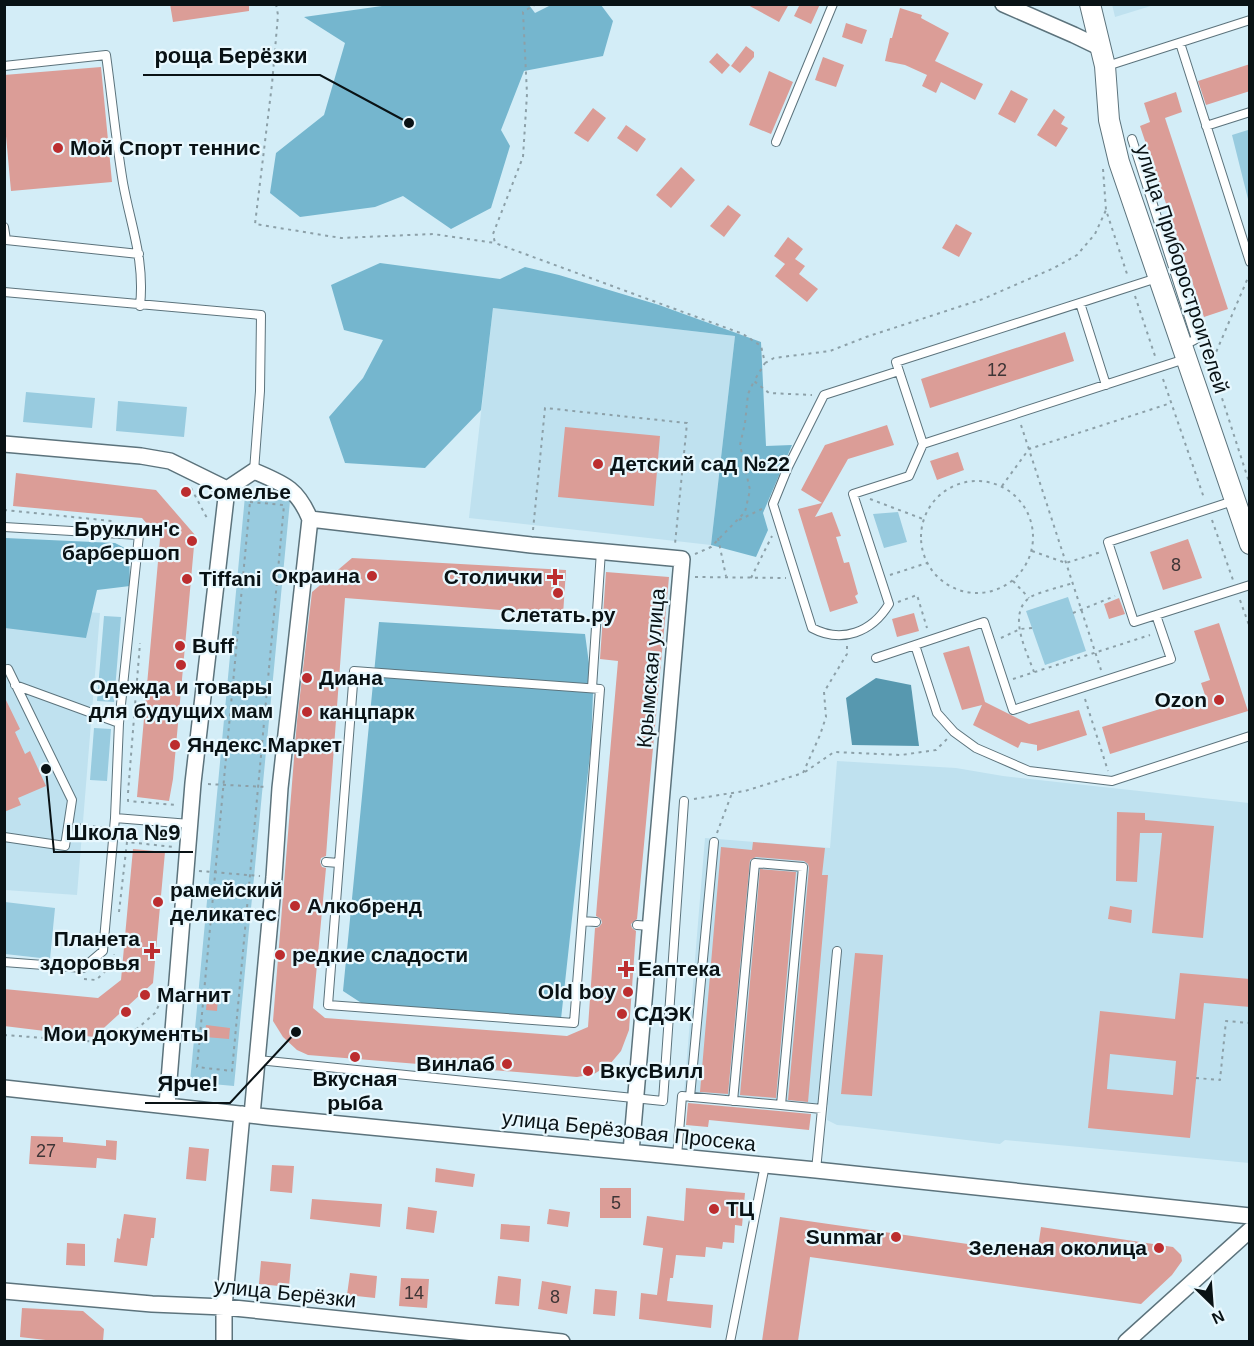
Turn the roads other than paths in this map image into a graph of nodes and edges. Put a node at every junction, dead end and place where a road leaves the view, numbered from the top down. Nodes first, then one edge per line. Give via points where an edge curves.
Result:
1 (833, 4) edge
2 (1002, 4) edge
3 (1090, 4) edge
4 (1250, 20) edge
5 (1180, 43) junction
6 (1103, 57) junction
7 (4, 66) edge
8 (1250, 112) edge
9 (1206, 126) junction
10 (1132, 139) dead end
11 (776, 142) dead end
12 (4, 227) edge
13 (139, 254) junction
14 (1250, 262) edge
15 (1157, 278) junction
16 (4, 292) edge
17 (1080, 303) junction
18 (140, 306) junction
19 (1183, 353) junction
20 (899, 371) junction
21 (1106, 385) junction
22 (4, 444) edge
23 (923, 444) junction
24 (254, 471) junction
25 (227, 489) junction
26 (1235, 501) junction
27 (310, 519) junction
28 (4, 526) edge
29 (1250, 544) edge
30 (601, 551) junction
31 (1250, 585) edge
32 (1156, 615) junction
33 (915, 645) junction
34 (876, 658) dead end
35 (4, 670) edge
36 (15, 685) junction
37 (592, 688) junction
38 (120, 723) junction
39 (1250, 736) edge
40 (684, 801) road end
41 (115, 818) junction
42 (184, 824) junction
43 (4, 837) edge
44 (714, 842) road end
45 (326, 862) dead end
46 (339, 863) junction
47 (582, 921) junction
48 (596, 922) dead end
49 (837, 951) dead end
50 (4, 962) edge
51 (258, 1060) junction
52 (4, 1088) edge
53 (690, 1097) junction
54 (636, 1098) junction
55 (733, 1101) junction
56 (167, 1105) junction
57 (781, 1105) junction
58 (822, 1109) junction
59 (247, 1114) junction
60 (632, 1152) junction
61 (677, 1156) junction
62 (765, 1165) junction
63 (816, 1170) junction
64 (1250, 1216) edge
65 (1250, 1230) edge
66 (4, 1291) edge
67 (224, 1307) junction
68 (224, 1341) edge
69 (562, 1341) edge
70 (730, 1341) edge
71 (1126, 1341) edge

1 - 11 lane
2 - 6 street via 1074,34
3 - 6 street, улица Приборостроителей
4 - 5 lane
5 - 6 lane
5 - 9 lane
6 - 15 street, улица Приборостроителей via 1109,120 1119,162
7 - 13 lane via 106,55 124,184
8 - 9 lane
9 - 14 lane
10 - 19 lane via 1196,339
12 - 13 lane via 6,240
13 - 18 lane
15 - 17 lane
15 - 19 street, улица Приборостроителей
16 - 18 lane
17 - 20 lane via 896,362
17 - 21 lane
18 - 24 lane via 261,315
19 - 21 lane via 1159,368
19 - 26 street, улица Приборостроителей
20 - 23 lane
20 - 23 lane via 824,395 773,504 812,628 823,634 846,636 877,621 889,604 853,494 909,476
21 - 23 lane
22 - 25 street via 170,461
24 - 25 street
24 - 27 street via 286,484 304,503
25 - 42 street via 193,783
26 - 29 street, улица Приборостроителей
26 - 32 lane via 1108,542 1134,622
27 - 30 street, Крымская улица
27 - 51 street via 280,788 281,859 274,877
28 - 38 lane via 139,535
30 - 37 lane
30 - 54 street, Крымская улица via 678,559 681,576 643,926
31 - 32 lane
32 - 33 lane via 1170,659 1013,710 984,622
33 - 34 lane
33 - 39 lane via 937,713 954,732 976,748 1029,771 1112,781
35 - 36 lane via 8,669
36 - 38 lane
36 - 43 lane via 72,801 65,846
37 - 46 lane via 354,671
37 - 47 lane via 600,689
38 - 41 lane
40 - 54 lane via 663,1101
41 - 42 lane
41 - 50 lane via 103,951 83,968
42 - 56 street via 186,870
44 - 53 lane
45 - 46 lane
46 - 47 lane via 328,1005 574,1023
47 - 48 lane
49 - 58 lane
51 - 54 lane
51 - 59 street
52 - 56 street, улица Берёзовая Просека
53 - 55 lane
53 - 61 lane via 682,1096
54 - 60 street, Крымская улица
55 - 57 lane
55 - 57 lane via 755,863 774,864 803,867
56 - 59 street, улица Берёзовая Просека
57 - 58 lane
58 - 63 lane
59 - 60 street, улица Берёзовая Просека
59 - 67 street
60 - 61 street, улица Берёзовая Просека
61 - 62 street, улица Берёзовая Просека
62 - 63 street, улица Берёзовая Просека
62 - 70 lane
63 - 64 street, улица Берёзовая Просека
65 - 71 street
66 - 67 street, улица Берёзки
67 - 68 street
67 - 69 street, улица Берёзки

